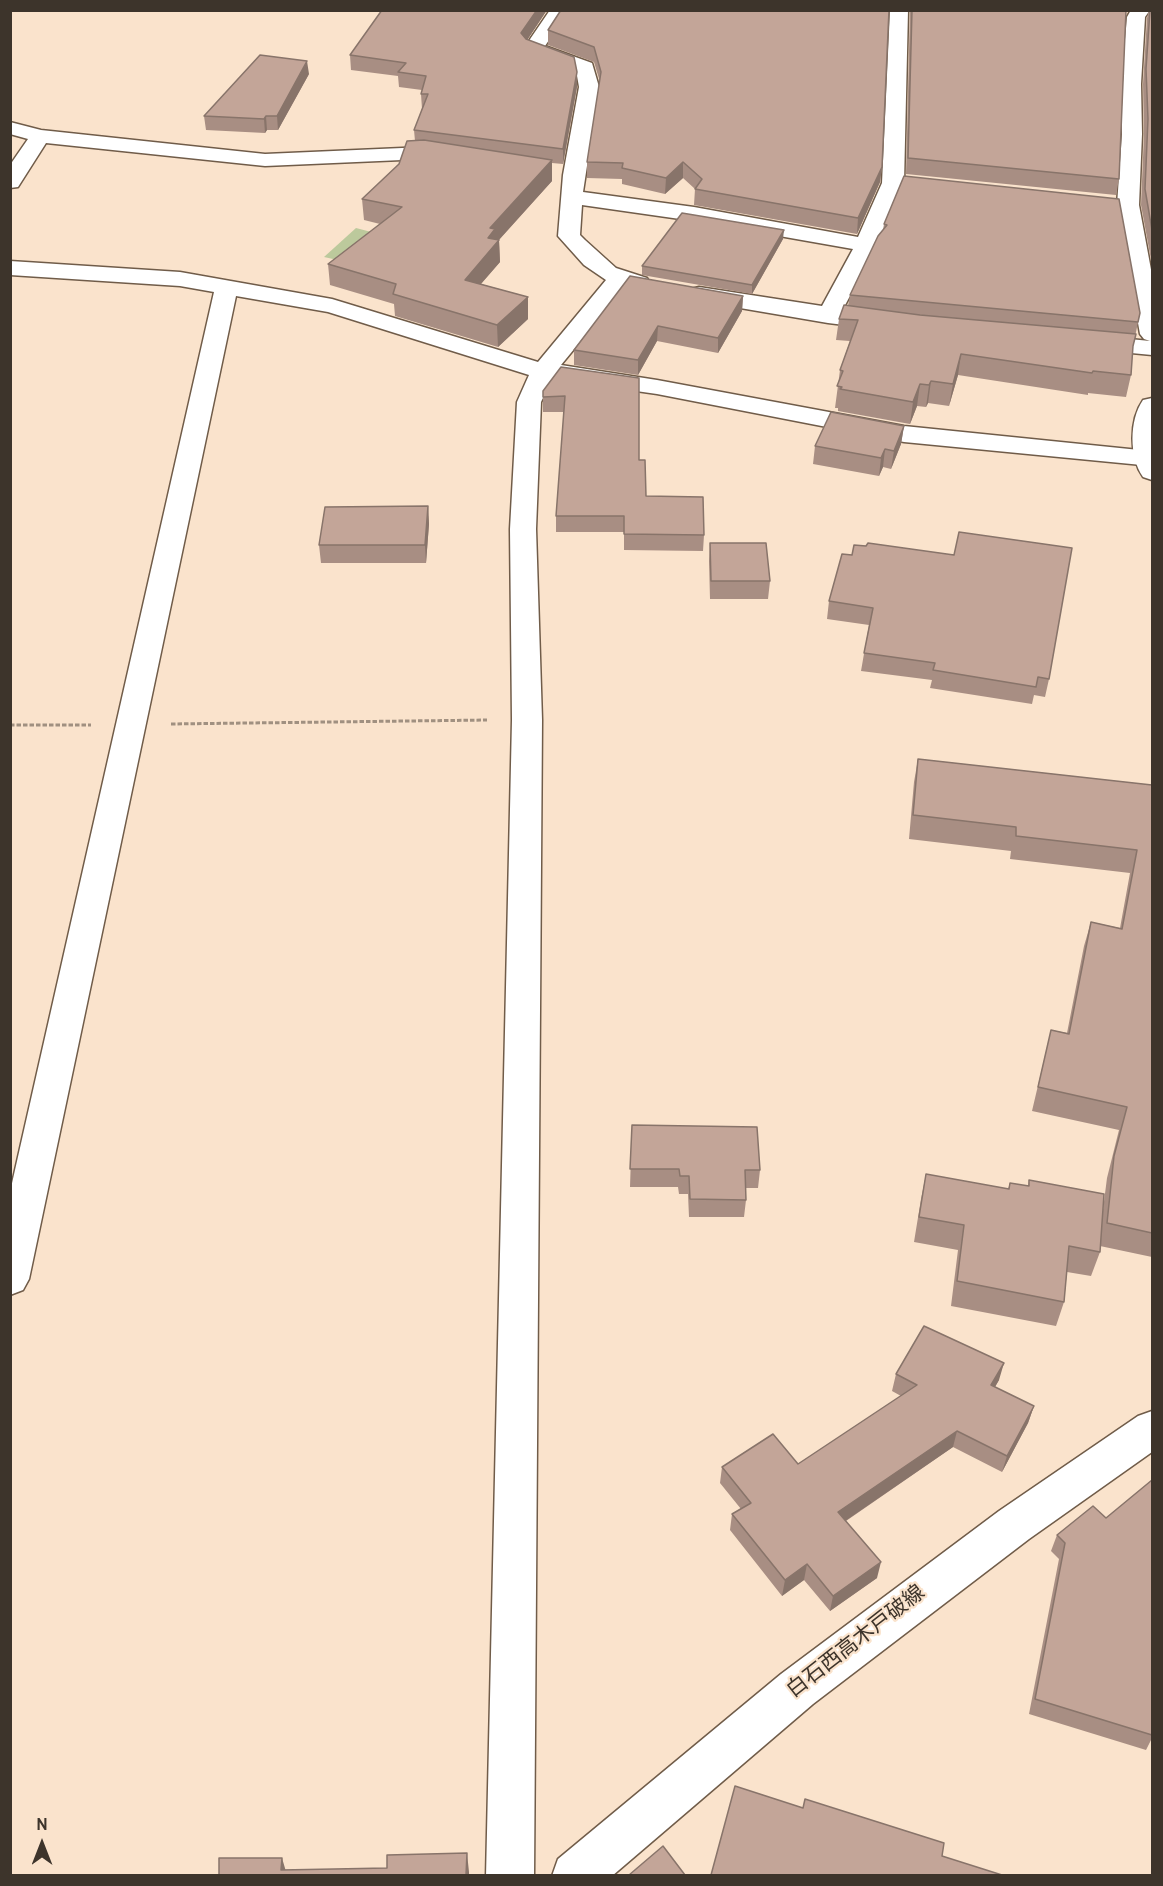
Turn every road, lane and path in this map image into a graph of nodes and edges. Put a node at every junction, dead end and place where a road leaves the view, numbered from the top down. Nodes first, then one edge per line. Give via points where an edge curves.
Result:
1 (560, 10) edge
2 (899, 10) edge
3 (1114, 15) edge
4 (1142, 17) edge
5 (10, 128) edge
6 (1142, 135) edge
7 (40, 136) junction
8 (471, 160) edge
9 (551, 171) edge
10 (893, 181) junction
11 (10, 182) edge
12 (916, 183) edge
13 (573, 186) junction
14 (1105, 202) edge
15 (1128, 205) junction
16 (866, 244) junction
17 (10, 268) edge
18 (618, 280) junction
19 (226, 288) junction
20 (828, 316) junction
21 (906, 326) edge
22 (1152, 334) edge
23 (1070, 341) edge
24 (1152, 348) edge
25 (543, 371) junction
26 (1152, 405) edge
27 (1151, 466) edge
28 (527, 720) junction
29 (132, 724) junction
30 (10, 725) edge
31 (10, 1279) edge
32 (1152, 1429) edge
33 (510, 1875) edge
34 (575, 1875) edge

1 - 13 street via 534,48 585,68 589,76
2 - 10 street
3 - 4 street
4 - 6 street via 1131,84
5 - 7 street
6 - 15 street
7 - 8 street via 265,160 425,153
7 - 11 street
9 - 13 street
10 - 12 street
10 - 16 street
13 - 16 street via 694,214
13 - 18 street via 569,236
14 - 15 street
15 - 22 street
16 - 20 street
17 - 19 street via 180,279
18 - 20 street
18 - 25 street
19 - 25 street via 332,306
19 - 29 street
20 - 21 street
23 - 24 street
25 - 27 street via 657,387 904,434
25 - 28 street via 528,413 523,529
26 - 27 street via 1144,440
28 - 29 path
28 - 33 street
29 - 30 path
29 - 31 street
32 - 34 street, 白石西高木戸破線 via 1014,1525 806,1682

